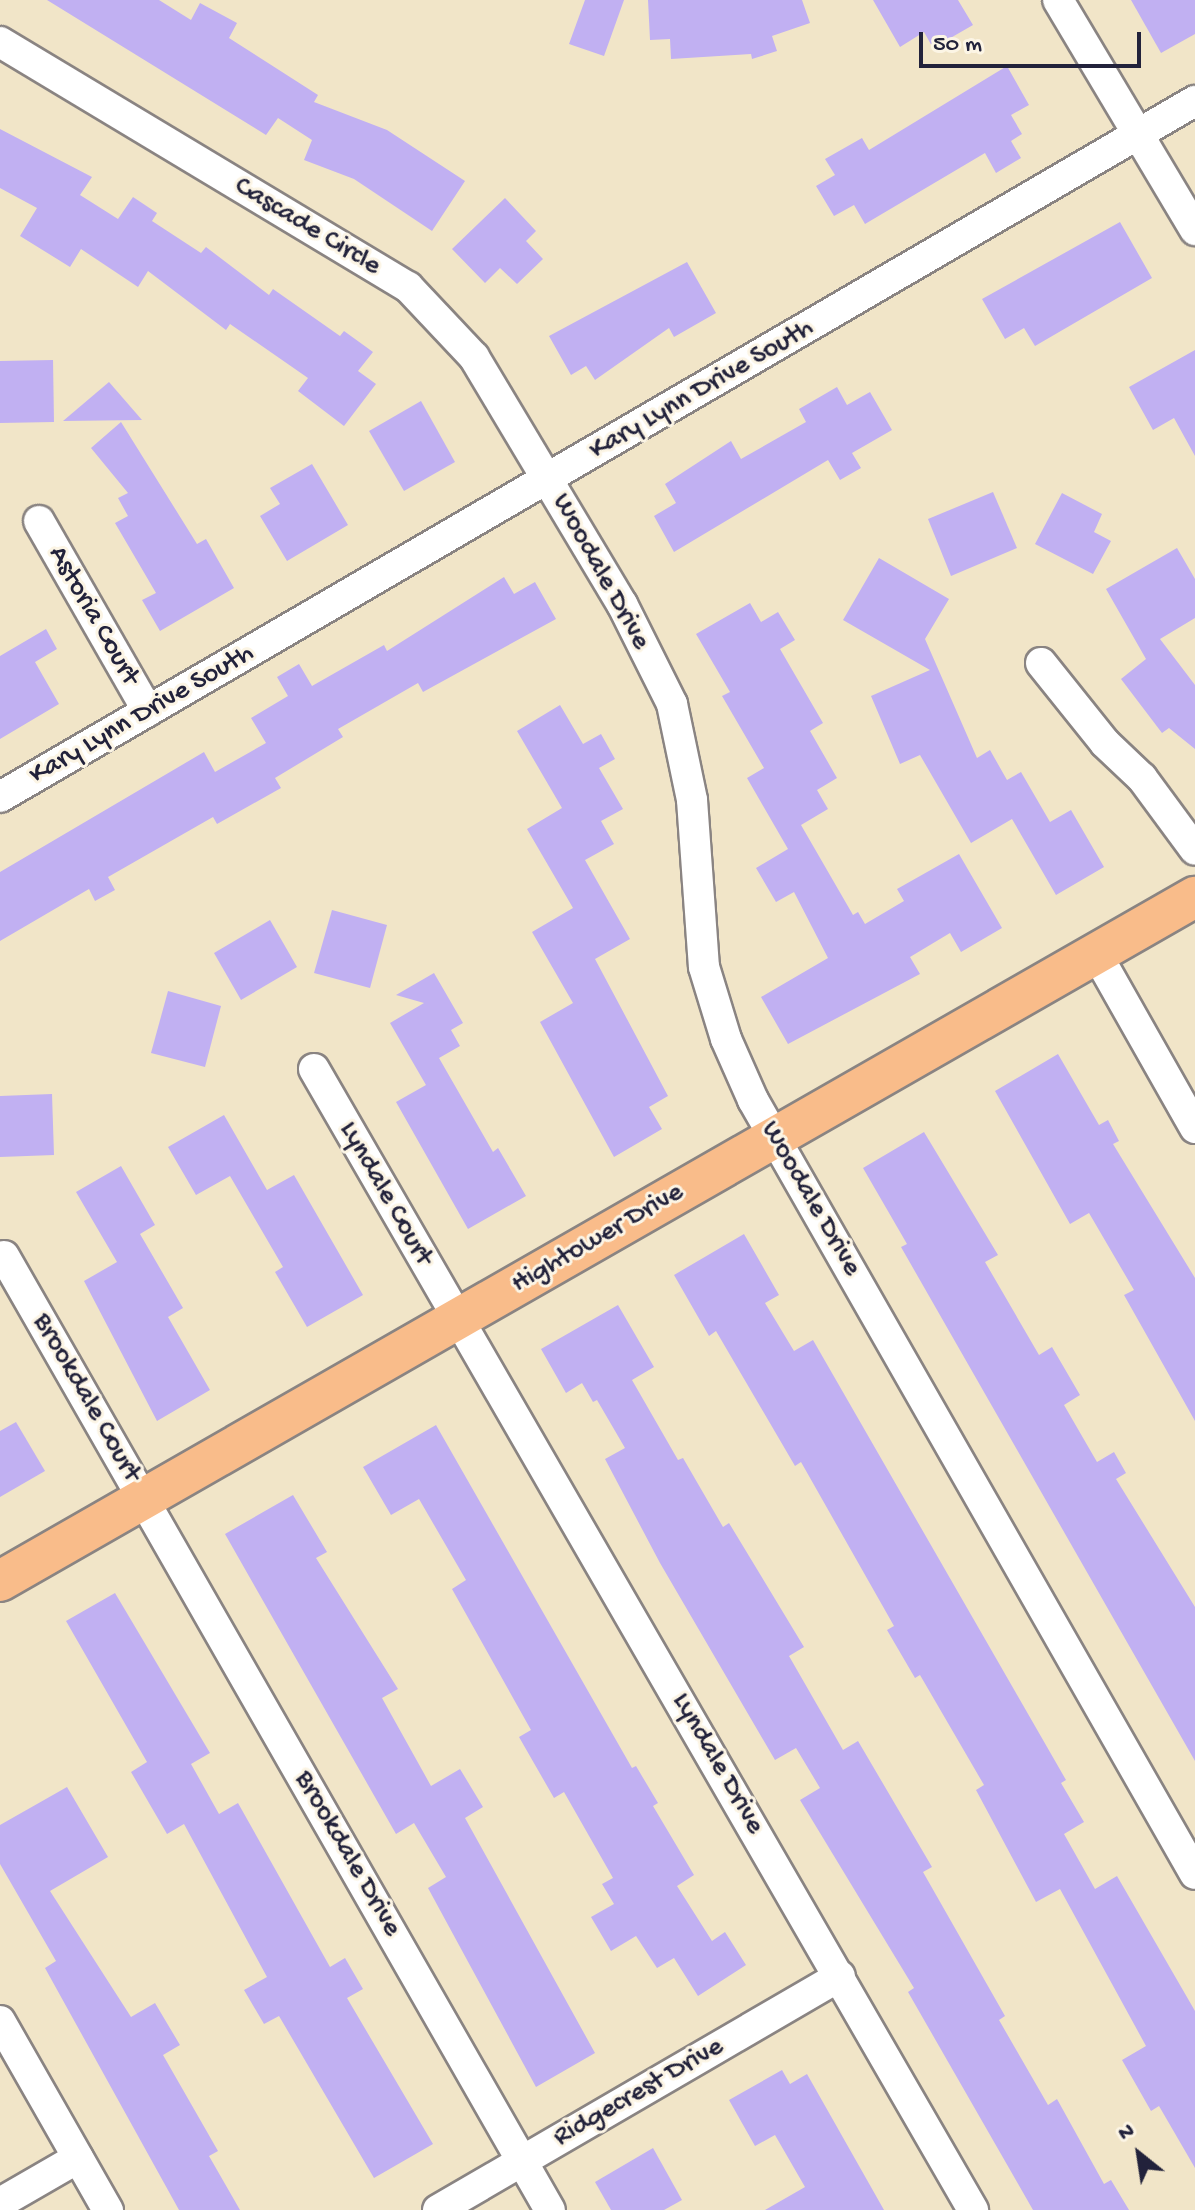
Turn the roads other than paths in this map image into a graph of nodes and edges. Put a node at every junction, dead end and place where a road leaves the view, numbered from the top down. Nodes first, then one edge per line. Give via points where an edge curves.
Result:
1 (1058, 0) edge
2 (0, 42) edge
3 (1195, 101) edge
4 (1141, 132) junction
5 (1195, 230) edge
6 (549, 480) junction
7 (39, 521) dead end
8 (1041, 663) dead end
9 (148, 711) junction
10 (0, 797) edge
11 (1195, 850) edge
12 (1195, 897) edge
13 (1096, 953) junction
14 (314, 1069) dead end
15 (1195, 1128) edge
16 (775, 1137) junction
17 (4, 1256) dead end
18 (457, 1319) junction
19 (143, 1499) junction
20 (0, 1581) edge
21 (1195, 1874) edge
22 (840, 1976) junction
23 (0, 2021) edge
24 (78, 2158) junction
25 (522, 2161) junction
26 (0, 2203) edge
27 (108, 2210) edge
28 (438, 2210) edge
29 (550, 2210) edge
30 (973, 2210) edge

1 - 4 street
2 - 6 street, Cascade Circle via 408,287 474,357
3 - 4 street, Kary Lynn Drive South
4 - 5 street
4 - 6 street, Kary Lynn Drive South
6 - 9 street, Kary Lynn Drive South
6 - 16 street, Woodale Drive via 622,604 672,704 692,800 704,967 726,1039
7 - 9 street, Astoria Court
8 - 11 street via 1105,743 1142,778
9 - 10 street, Kary Lynn Drive South
12 - 13 main road, Hightower Drive
13 - 15 street
13 - 16 main road, Hightower Drive
14 - 18 street, Lyndale Court
16 - 18 main road, Hightower Drive
16 - 21 street, Woodale Drive
17 - 19 street, Brookdale Court
18 - 19 main road, Hightower Drive
18 - 22 street, Lyndale Drive
19 - 20 main road, Hightower Drive
19 - 25 street, Brookdale Drive
22 - 25 street, Ridgecrest Drive
22 - 30 street, Lyndale Drive
23 - 24 street
24 - 26 street
24 - 27 street
25 - 28 street, Ridgecrest Drive
25 - 29 street, Brookdale Drive

